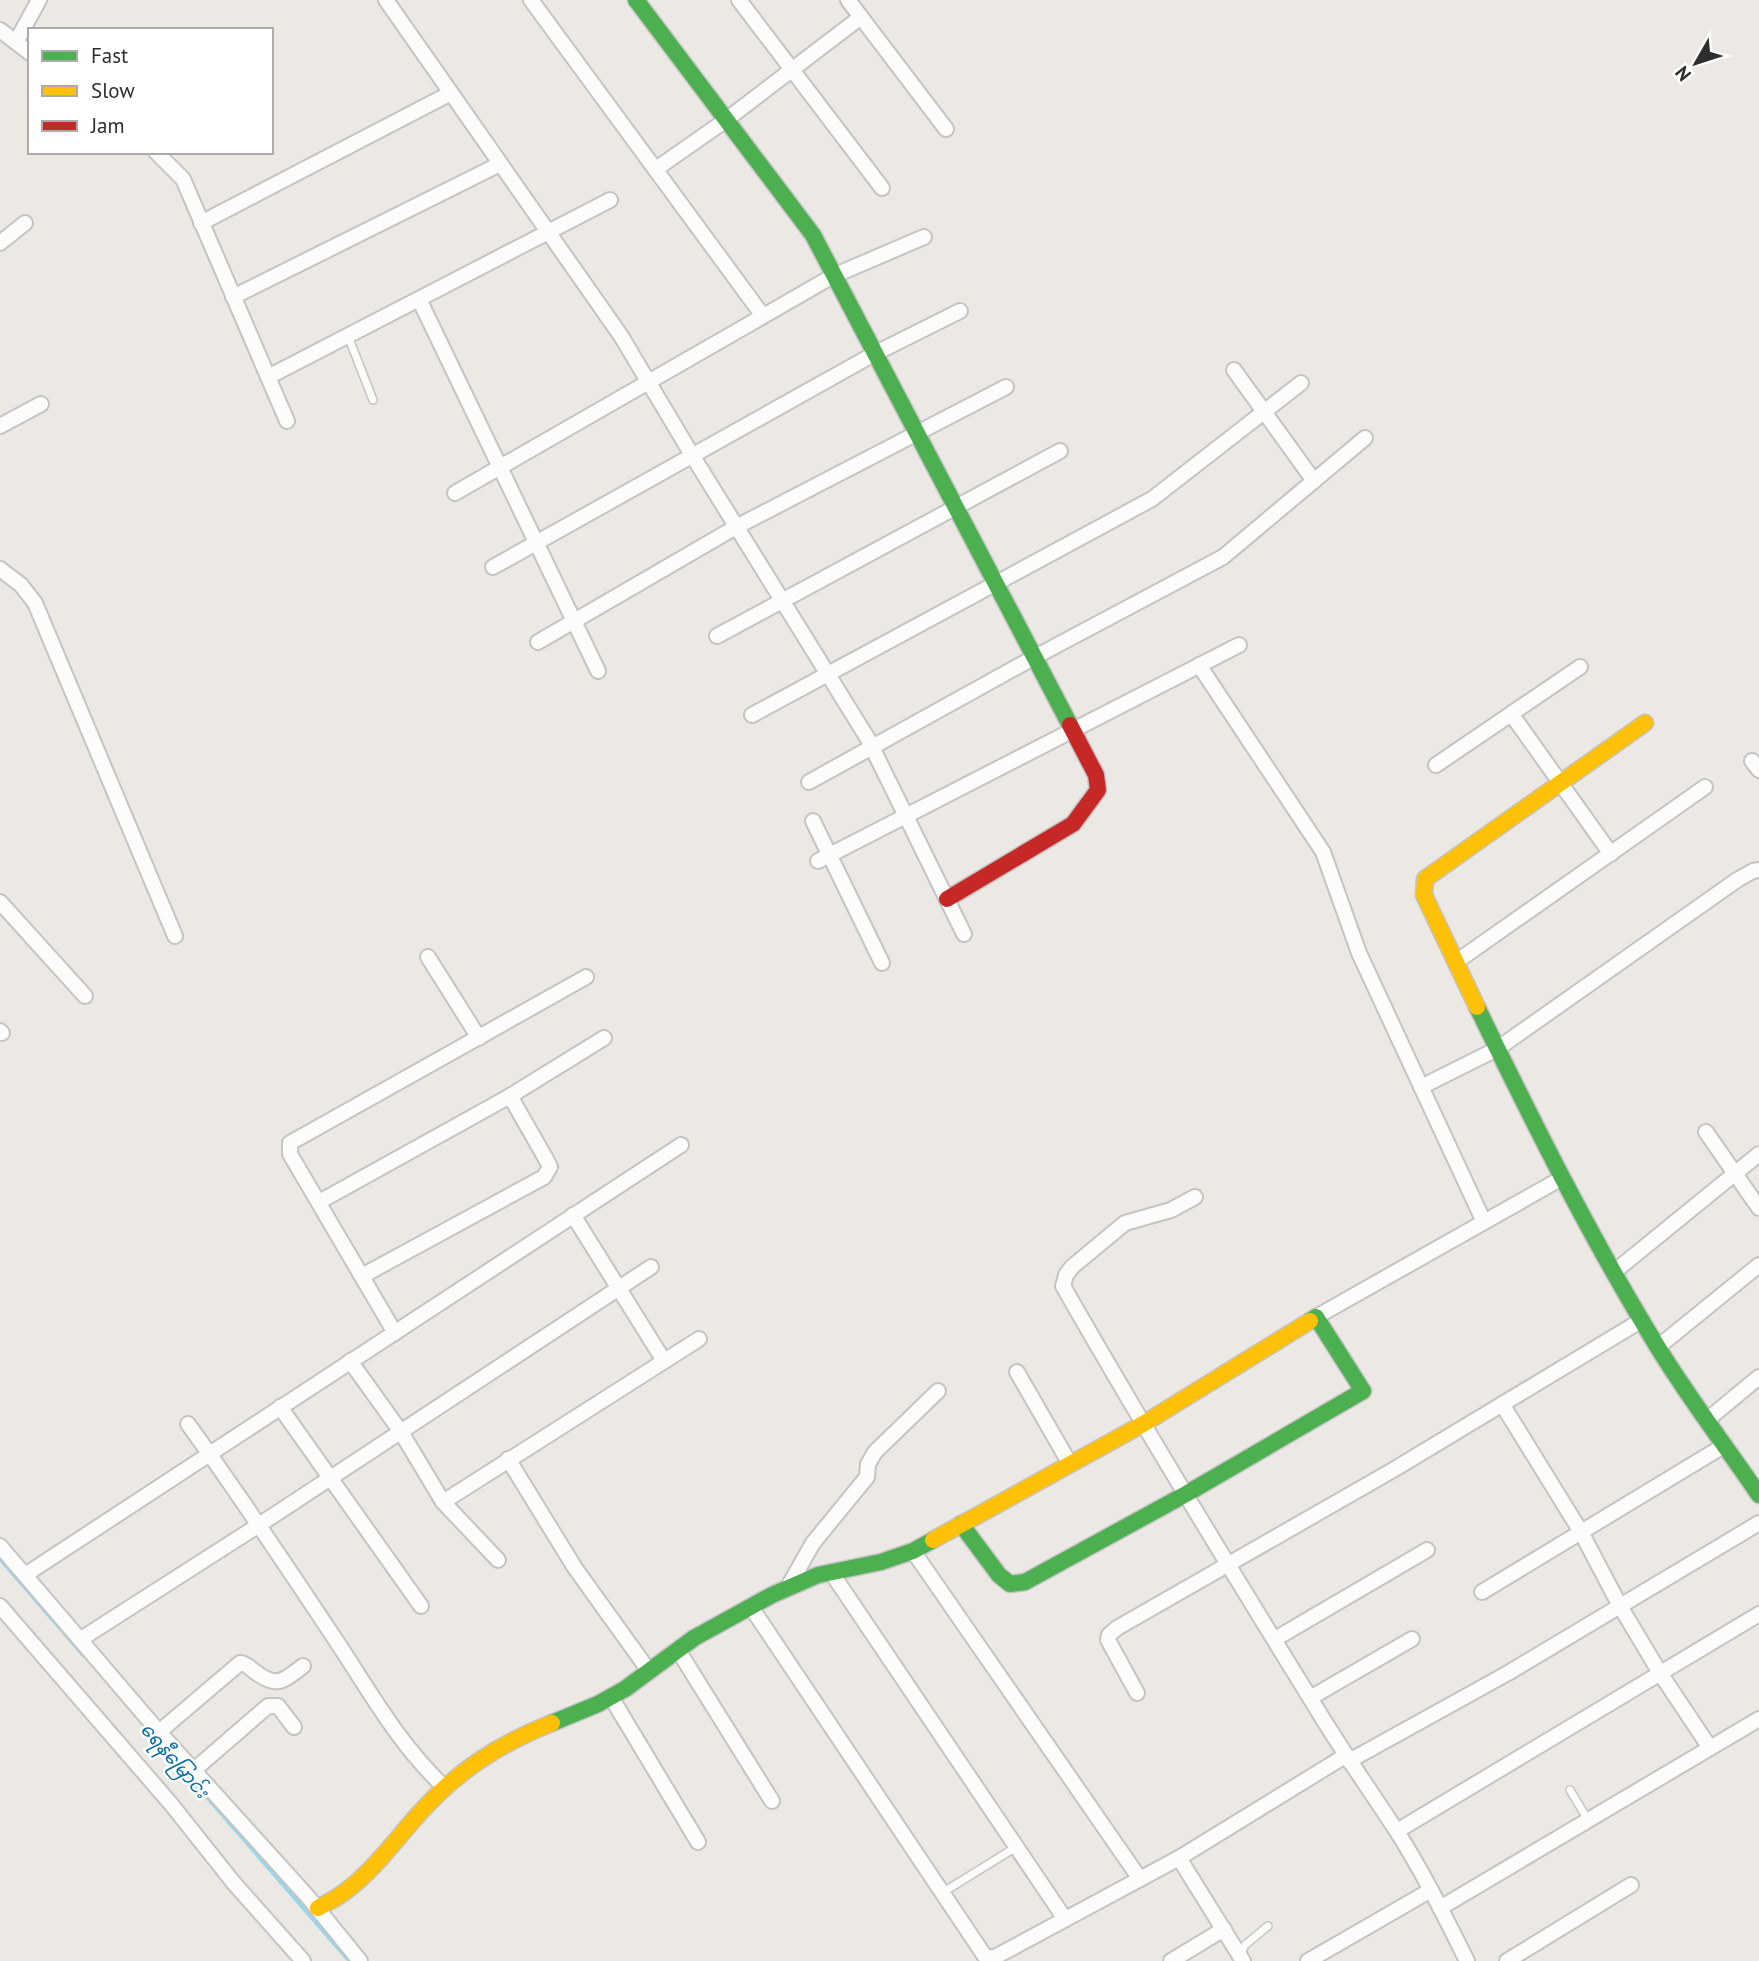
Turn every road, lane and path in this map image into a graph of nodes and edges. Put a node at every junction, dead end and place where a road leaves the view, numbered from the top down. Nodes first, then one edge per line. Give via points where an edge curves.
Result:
1 (39, 0) edge
2 (386, 0) edge
3 (531, 0) edge
4 (636, 0) edge
5 (739, 0) edge
6 (848, 0) edge
7 (861, 17) junction
8 (0, 30) edge
9 (16, 43) junction
10 (28, 52) edge
11 (792, 69) junction
12 (451, 93) junction
13 (726, 120) junction
14 (946, 129) dead end
15 (158, 154) edge
16 (500, 164) junction
17 (656, 169) junction
18 (882, 188) dead end
19 (610, 200) dead end
20 (25, 223) dead end
21 (201, 223) junction
22 (548, 233) junction
23 (924, 237) dead end
24 (0, 243) edge
25 (834, 276) junction
26 (233, 297) junction
27 (419, 299) junction
28 (960, 311) dead end
29 (764, 316) junction
30 (348, 336) junction
31 (874, 354) junction
32 (1234, 370) dead end
33 (268, 377) junction
34 (648, 381) junction
35 (1301, 383) dead end
36 (1006, 387) dead end
37 (373, 400) dead end
38 (41, 404) dead end
39 (1266, 412) junction
40 (287, 421) dead end
41 (0, 426) edge
42 (915, 434) junction
43 (1365, 438) dead end
44 (1060, 452) dead end
45 (692, 455) junction
46 (500, 467) junction
47 (1314, 481) junction
48 (455, 493) dead end
49 (954, 507) junction
50 (736, 527) junction
51 (537, 543) junction
52 (493, 567) dead end
53 (0, 569) edge
54 (993, 583) junction
55 (782, 600) junction
56 (574, 621) junction
57 (717, 636) dead end
58 (538, 642) dead end
59 (1239, 645) dead end
60 (1033, 658) junction
61 (1199, 665) junction
62 (1580, 667) dead end
63 (598, 671) dead end
64 (827, 673) junction
65 (752, 715) dead end
66 (1512, 715) junction
67 (1645, 723) dead end
68 (1071, 731) junction
69 (871, 747) junction
70 (1436, 765) dead end
71 (809, 782) dead end
72 (1560, 783) junction
73 (1705, 787) dead end
74 (906, 816) junction
75 (813, 821) dead end
76 (1611, 854) junction
77 (825, 858) junction
78 (1759, 870) edge
79 (947, 900) junction
80 (0, 902) edge
81 (964, 934) dead end
82 (176, 936) dead end
83 (428, 957) dead end
84 (1456, 962) junction
85 (882, 963) dead end
86 (586, 977) dead end
87 (85, 996) dead end
88 (479, 1038) junction
89 (604, 1038) dead end
90 (1497, 1049) junction
91 (1421, 1087) junction
92 (510, 1096) junction
93 (1706, 1132) dead end
94 (681, 1145) dead end
95 (1759, 1154) edge
96 (1735, 1174) junction
97 (1562, 1178) junction
98 (1195, 1197) dead end
99 (319, 1202) junction
100 (1759, 1208) edge
101 (573, 1215) junction
102 (1484, 1222) junction
103 (1759, 1265) edge
104 (651, 1267) dead end
105 (1614, 1272) junction
106 (362, 1276) junction
107 (618, 1289) junction
108 (1316, 1317) junction
109 (1642, 1320) junction
110 (395, 1332) junction
111 (699, 1339) dead end
112 (1658, 1347) junction
113 (350, 1361) junction
114 (664, 1361) junction
115 (1017, 1372) dead end
116 (1759, 1377) edge
117 (938, 1391) dead end
118 (1502, 1404) junction
119 (280, 1407) junction
120 (1707, 1420) junction
121 (1143, 1423) junction
122 (188, 1424) dead end
123 (401, 1432) junction
124 (1725, 1445) junction
125 (209, 1454) junction
126 (508, 1459) junction
127 (1070, 1464) junction
128 (329, 1479) junction
129 (1186, 1494) junction
130 (1759, 1495) edge
131 (443, 1502) junction
132 (1759, 1523) edge
133 (961, 1524) junction
134 (259, 1525) junction
135 (1581, 1532) junction
136 (0, 1546) edge
137 (1427, 1550) dead end
138 (913, 1551) junction
139 (498, 1560) dead end
140 (1229, 1565) junction
141 (831, 1572) junction
142 (25, 1575) junction
143 (787, 1589) junction
144 (1482, 1592) dead end
145 (0, 1606) edge
146 (421, 1606) dead end
147 (1619, 1606) junction
148 (751, 1607) junction
149 (1759, 1614) edge
150 (81, 1639) junction
151 (1275, 1639) junction
152 (1412, 1639) dead end
153 (678, 1650) junction
154 (303, 1666) dead end
155 (649, 1671) junction
156 (1660, 1673) junction
157 (1137, 1693) dead end
158 (611, 1697) junction
159 (1310, 1698) junction
160 (1759, 1720) edge
161 (294, 1727) dead end
162 (159, 1732) junction
163 (1710, 1748) junction
164 (1347, 1759) junction
165 (194, 1770) junction
166 (446, 1788) junction
167 (1570, 1790) dead end
168 (772, 1801) dead end
169 (1588, 1821) junction
170 (1397, 1831) junction
171 (698, 1842) dead end
172 (1016, 1847) junction
173 (1179, 1858) junction
174 (1139, 1879) junction
175 (1631, 1885) dead end
176 (1431, 1890) junction
177 (941, 1894) junction
178 (1440, 1908) junction
179 (318, 1909) junction
180 (1065, 1919) junction
181 (1268, 1926) dead end
182 (1224, 1929) junction
183 (1242, 1958) edge
184 (303, 1961) edge
185 (360, 1961) edge
186 (1171, 1961) edge
187 (1308, 1961) edge
188 (1467, 1961) edge
189 (1507, 1961) edge

1 - 9 street
2 - 12 street
3 - 17 street
4 - 13 street
5 - 11 street
6 - 7 street
7 - 11 street
7 - 14 street
8 - 9 street
9 - 10 street
11 - 13 street
11 - 18 street
12 - 16 street
12 - 21 street
13 - 17 street
13 - 25 street via 813,235
15 - 21 street via 183,179
16 - 22 street
16 - 26 street
17 - 29 street
19 - 22 street
20 - 24 street
21 - 26 street
22 - 27 street
22 - 34 street
23 - 25 street
25 - 29 street
25 - 31 street
26 - 33 street
27 - 30 street
27 - 46 street
28 - 31 street
29 - 34 street
30 - 33 street
30 - 37 lane
31 - 42 street
31 - 45 street
32 - 39 street
33 - 40 street
34 - 45 street
34 - 46 street
35 - 39 street
36 - 42 street
38 - 41 street
39 - 47 street
39 - 54 street via 1152,499
42 - 49 street
42 - 50 street
43 - 47 street
44 - 49 street
45 - 50 street
45 - 51 street
46 - 48 street
46 - 51 street
47 - 60 street via 1212,564
49 - 54 street
49 - 55 street
50 - 55 street
50 - 56 street
51 - 52 street
51 - 56 street
53 - 82 street via 35,603
54 - 60 street
54 - 64 street
55 - 57 street
55 - 64 street
56 - 58 street
56 - 63 street
59 - 61 street
60 - 68 street
60 - 69 street
61 - 68 street
61 - 91 street via 1323,852 1359,953
62 - 66 street
64 - 65 street
64 - 69 street
66 - 70 street
66 - 72 street
67 - 72 street
68 - 74 street
68 - 79 street via 1096,775 1098,790 1082,812 1073,824
69 - 71 street
69 - 74 street
72 - 76 street
72 - 84 street via 1425,879 1424,895
73 - 76 street
74 - 77 street
74 - 79 street
75 - 77 street
76 - 84 street
77 - 85 street
78 - 90 street via 1737,880
79 - 81 street
80 - 87 street
83 - 88 street
84 - 90 street
86 - 88 street
88 - 99 street via 290,1143 290,1154
89 - 92 street
90 - 91 street
90 - 97 street
91 - 102 street
92 - 99 street
92 - 106 street via 549,1172
93 - 96 street
94 - 101 street
95 - 96 street
96 - 100 street
96 - 105 street
97 - 102 street
97 - 105 street
98 - 121 street via 1171,1210 1125,1223 1066,1275 1063,1286
99 - 106 street
101 - 107 street
101 - 110 street
102 - 108 street
103 - 112 street
104 - 107 street
105 - 109 street
106 - 110 street
107 - 114 street
107 - 123 street
108 - 121 street
108 - 129 street via 1363,1391
109 - 112 street
109 - 118 street
110 - 113 street
111 - 114 street
112 - 120 street
113 - 119 street
113 - 123 street
114 - 126 street
115 - 127 street
116 - 120 street
117 - 143 street via 875,1452 867,1477 813,1543
118 - 135 street
118 - 140 street
119 - 125 street
119 - 128 street
120 - 124 street
121 - 127 street
121 - 129 street
122 - 125 street
123 - 128 street
123 - 131 street
124 - 130 street
124 - 135 street
125 - 134 street
125 - 142 street
126 - 131 street
126 - 155 street via 575,1568
127 - 133 street
128 - 134 street
128 - 146 street
129 - 133 street via 1041,1574 1010,1584
129 - 140 street
131 - 139 street
132 - 147 street
133 - 138 street
134 - 150 street
134 - 166 street via 380,1712 423,1767
135 - 144 street
135 - 147 street
136 - 142 street
137 - 151 street
138 - 141 street
138 - 174 street
140 - 151 street
140 - 157 street via 1109,1635
141 - 143 street
141 - 172 street
142 - 150 street
143 - 148 street
145 - 184 street
147 - 156 street
147 - 164 street
148 - 153 street
148 - 177 street
149 - 156 street
150 - 162 street
151 - 159 street
152 - 159 street
153 - 155 street
153 - 168 street
154 - 162 street via 276,1683 240,1663
155 - 158 street
156 - 163 street
156 - 170 street
158 - 166 street via 516,1737 473,1763
158 - 171 street
159 - 164 street
160 - 163 street
161 - 165 street via 278,1706 268,1706
162 - 165 street
163 - 169 street
164 - 170 street
164 - 173 street
165 - 179 street
166 - 179 street via 346,1891
167 - 169 lane
169 - 178 street
170 - 176 street
172 - 177 lane
172 - 180 street
173 - 174 street
173 - 182 street
174 - 180 street
175 - 189 street
176 - 178 street
176 - 187 street
177 - 180 street via 979,1950 990,1958
178 - 188 street
179 - 185 street
181 - 183 lane via 1245,1945
182 - 183 street
182 - 186 street

